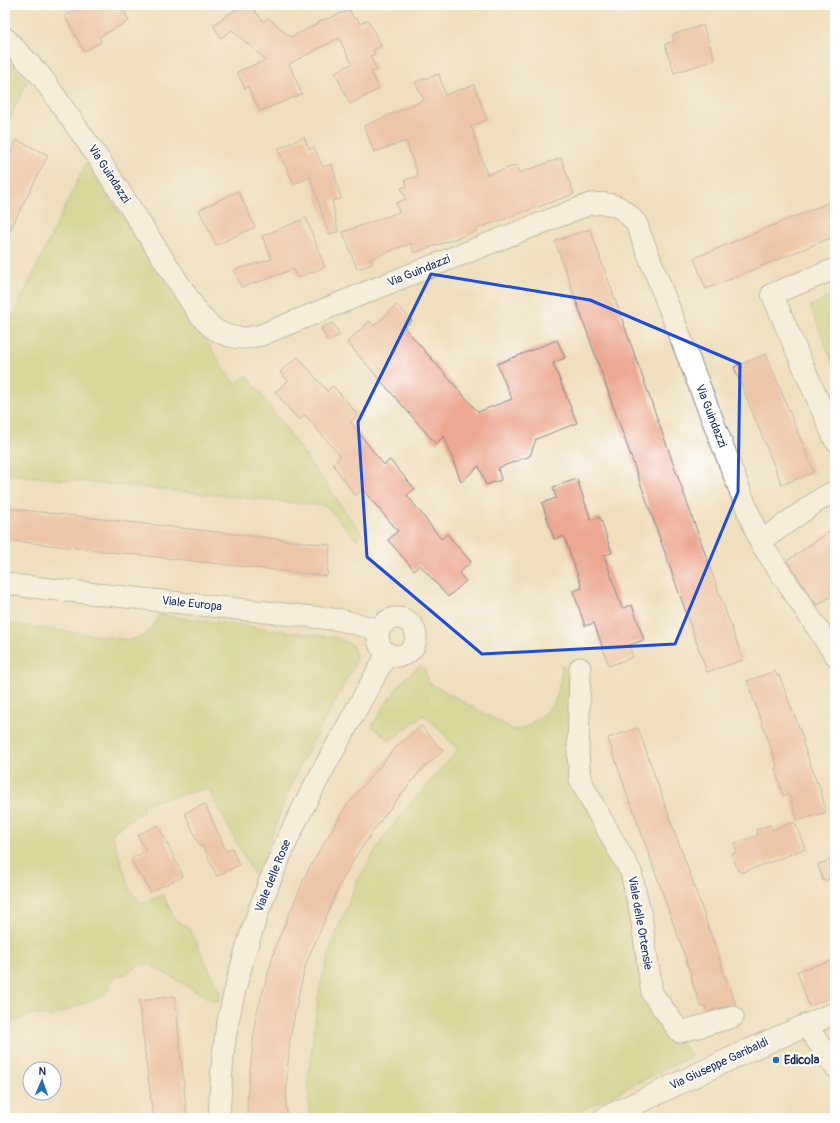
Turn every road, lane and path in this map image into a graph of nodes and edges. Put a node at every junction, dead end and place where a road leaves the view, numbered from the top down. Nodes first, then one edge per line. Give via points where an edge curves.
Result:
1 (5, 38) edge
2 (835, 270) edge
3 (835, 440) edge
4 (835, 491) edge
5 (760, 542) junction
6 (5, 583) edge
7 (379, 630) junction
8 (386, 654) junction
9 (835, 655) edge
10 (580, 668) dead end
11 (835, 1013) edge
12 (733, 1017) dead end
13 (806, 1025) junction
14 (835, 1067) edge
15 (219, 1118) edge
16 (605, 1118) edge

1 - 5 street, Via Guindazzi via 41,76 99,159 198,313 210,327 226,336 244,338 261,335 590,204 604,203 628,212 636,223
2 - 3 street via 772,294
4 - 5 street
5 - 9 street, Via Guindazzi
6 - 7 street, Viale Europa via 341,620
7 - 8 street via 378,643
7 - 8 street via 390,619 397,618 411,624 415,630 416,644 412,650 400,657
8 - 15 street, Viale delle Rose via 303,806 265,893 240,968 229,1017 222,1063
10 - 12 street, Viale delle Ortensie via 580,778 632,872 652,993 680,1032
11 - 13 main road, Via Giuseppe Garibaldi
13 - 14 street
13 - 16 main road, Via Giuseppe Garibaldi

